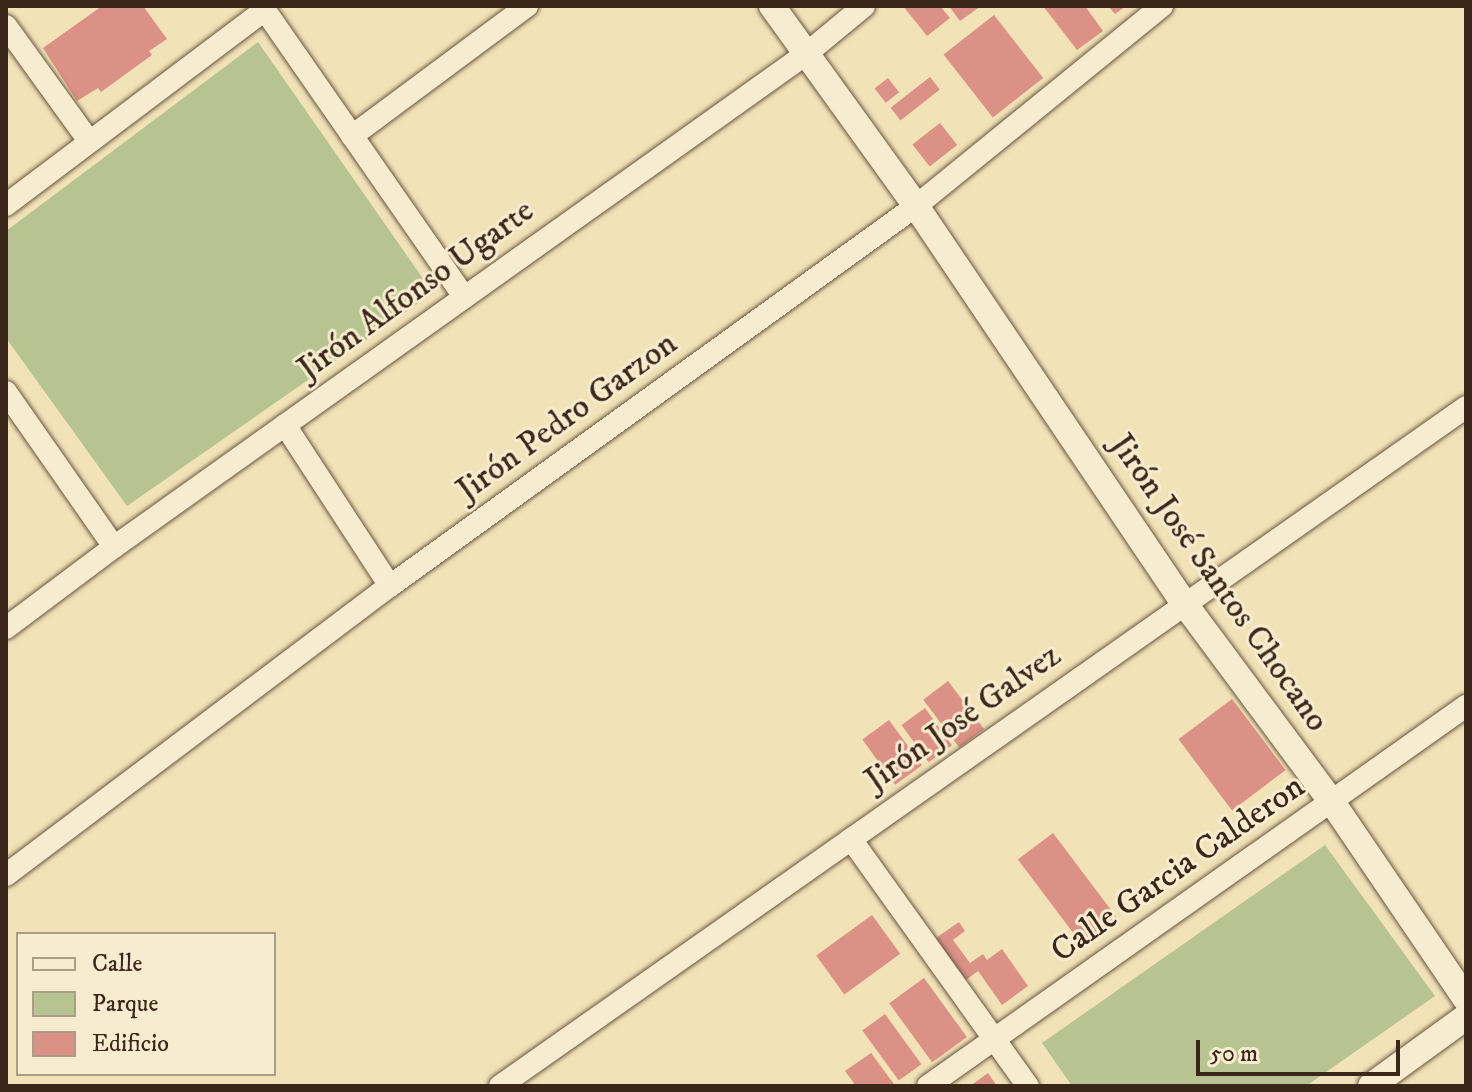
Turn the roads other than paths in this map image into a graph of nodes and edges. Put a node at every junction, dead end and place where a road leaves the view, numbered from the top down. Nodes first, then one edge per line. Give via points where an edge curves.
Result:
1 (527, 6) edge
2 (772, 6) edge
3 (864, 6) edge
4 (1162, 6) edge
5 (263, 8) edge
6 (6, 26) edge
7 (806, 54) junction
8 (352, 136) junction
9 (89, 141) junction
10 (6, 205) edge
11 (916, 206) junction
12 (464, 297) junction
13 (8, 400) edge
14 (1466, 407) edge
15 (285, 425) junction
16 (114, 547) junction
17 (390, 586) junction
18 (1184, 603) junction
19 (6, 628) edge
20 (1466, 706) edge
21 (1332, 802) junction
22 (851, 839) junction
23 (6, 875) edge
24 (1466, 999) edge
25 (1466, 1017) edge
26 (994, 1039) junction
27 (500, 1086) edge
28 (928, 1086) edge
29 (1028, 1086) edge
30 (1371, 1086) edge

1 - 8 street
2 - 7 street, Jirón José Santos Chocano
3 - 7 street, Jirón Alfonso Ugarte
4 - 11 street, Jirón Pedro Garzon
5 - 8 street
5 - 9 street
6 - 9 street
7 - 11 street, Jirón José Santos Chocano
7 - 12 street, Jirón Alfonso Ugarte
8 - 12 street
9 - 10 street
11 - 17 street, Jirón Pedro Garzon
11 - 18 street, Jirón José Santos Chocano
12 - 15 street, Jirón Alfonso Ugarte
13 - 16 street
14 - 18 street, Jirón José Galvez
15 - 16 street, Jirón Alfonso Ugarte
15 - 17 street
16 - 19 street, Jirón Alfonso Ugarte
17 - 23 street, Jirón Pedro Garzon
18 - 21 street, Jirón José Santos Chocano
18 - 22 street, Jirón José Galvez
20 - 21 street, Calle Garcia Calderon
21 - 24 street, Jirón José Santos Chocano
21 - 26 street, Calle Garcia Calderon
22 - 26 street
22 - 27 street, Jirón José Galvez
25 - 30 street
26 - 28 street, Calle Garcia Calderon
26 - 29 street

